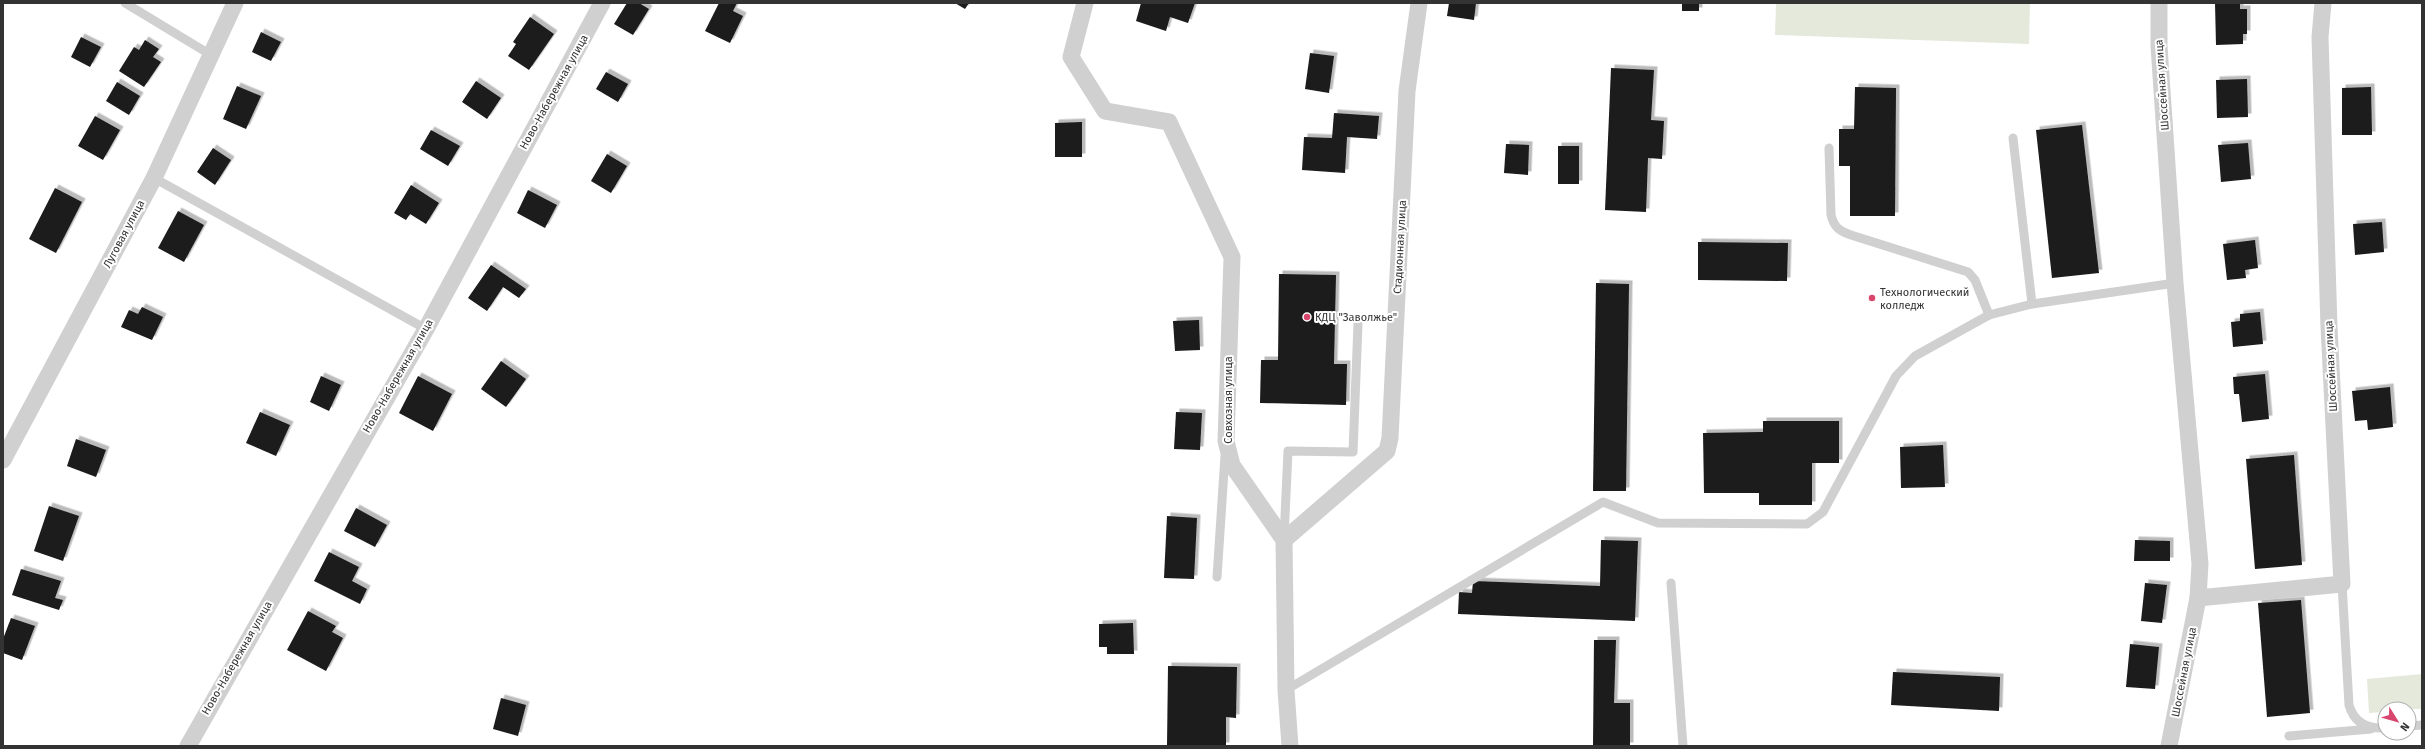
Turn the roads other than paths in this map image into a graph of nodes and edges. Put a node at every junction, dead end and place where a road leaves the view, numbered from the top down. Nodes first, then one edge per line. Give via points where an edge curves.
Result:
1 (126, 3) edge
2 (235, 3) edge
3 (602, 3) edge
4 (1085, 3) edge
5 (1419, 3) edge
6 (2159, 3) edge
7 (2323, 3) edge
8 (211, 55) junction
9 (2013, 138) dead end
10 (1829, 148) dead end
11 (154, 178) junction
12 (2175, 283) junction
13 (2032, 304) junction
14 (1989, 315) junction
15 (1358, 324) dead end
16 (426, 329) junction
17 (1226, 441) junction
18 (3, 460) edge
19 (1284, 540) junction
20 (1216, 577) dead end
21 (1671, 583) dead end
22 (2342, 584) junction
23 (2198, 598) junction
24 (1286, 690) junction
25 (2377, 727) edge
26 (2377, 729) edge
27 (2289, 736) dead end
28 (188, 746) edge
29 (1290, 746) edge
30 (1683, 746) edge
31 (2169, 746) edge

1 - 8 lane
2 - 8 street, Луговая улица
3 - 16 street, Ново-Набережная улица
4 - 17 street, Совхозная улица via 1071,57 1105,111 1169,122 1232,257
5 - 19 street, Стадионная улица via 1407,91 1390,438 1387,451
6 - 12 street, Шоссейная улица via 2159,46
7 - 22 street, Шоссейная улица via 2320,37 2329,319
8 - 11 street, Луговая улица
9 - 13 lane
10 - 14 lane via 1831,215 1834,225 1840,231 1851,235 1968,272 1975,280
11 - 16 lane
11 - 18 street, Луговая улица
12 - 13 lane
12 - 23 street, Шоссейная улица via 2200,564
13 - 14 lane
14 - 24 lane via 1915,356 1896,376 1823,512 1807,524 1658,523 1603,502
15 - 19 lane via 1353,452 1288,451
16 - 28 street, Ново-Набережная улица
17 - 19 street, Совхозная улица via 1232,465
17 - 20 lane
19 - 24 street
21 - 30 lane
22 - 23 street
22 - 25 lane via 2349,705 2352,715 2359,723
23 - 31 street, Шоссейная улица
24 - 29 street
26 - 27 lane

